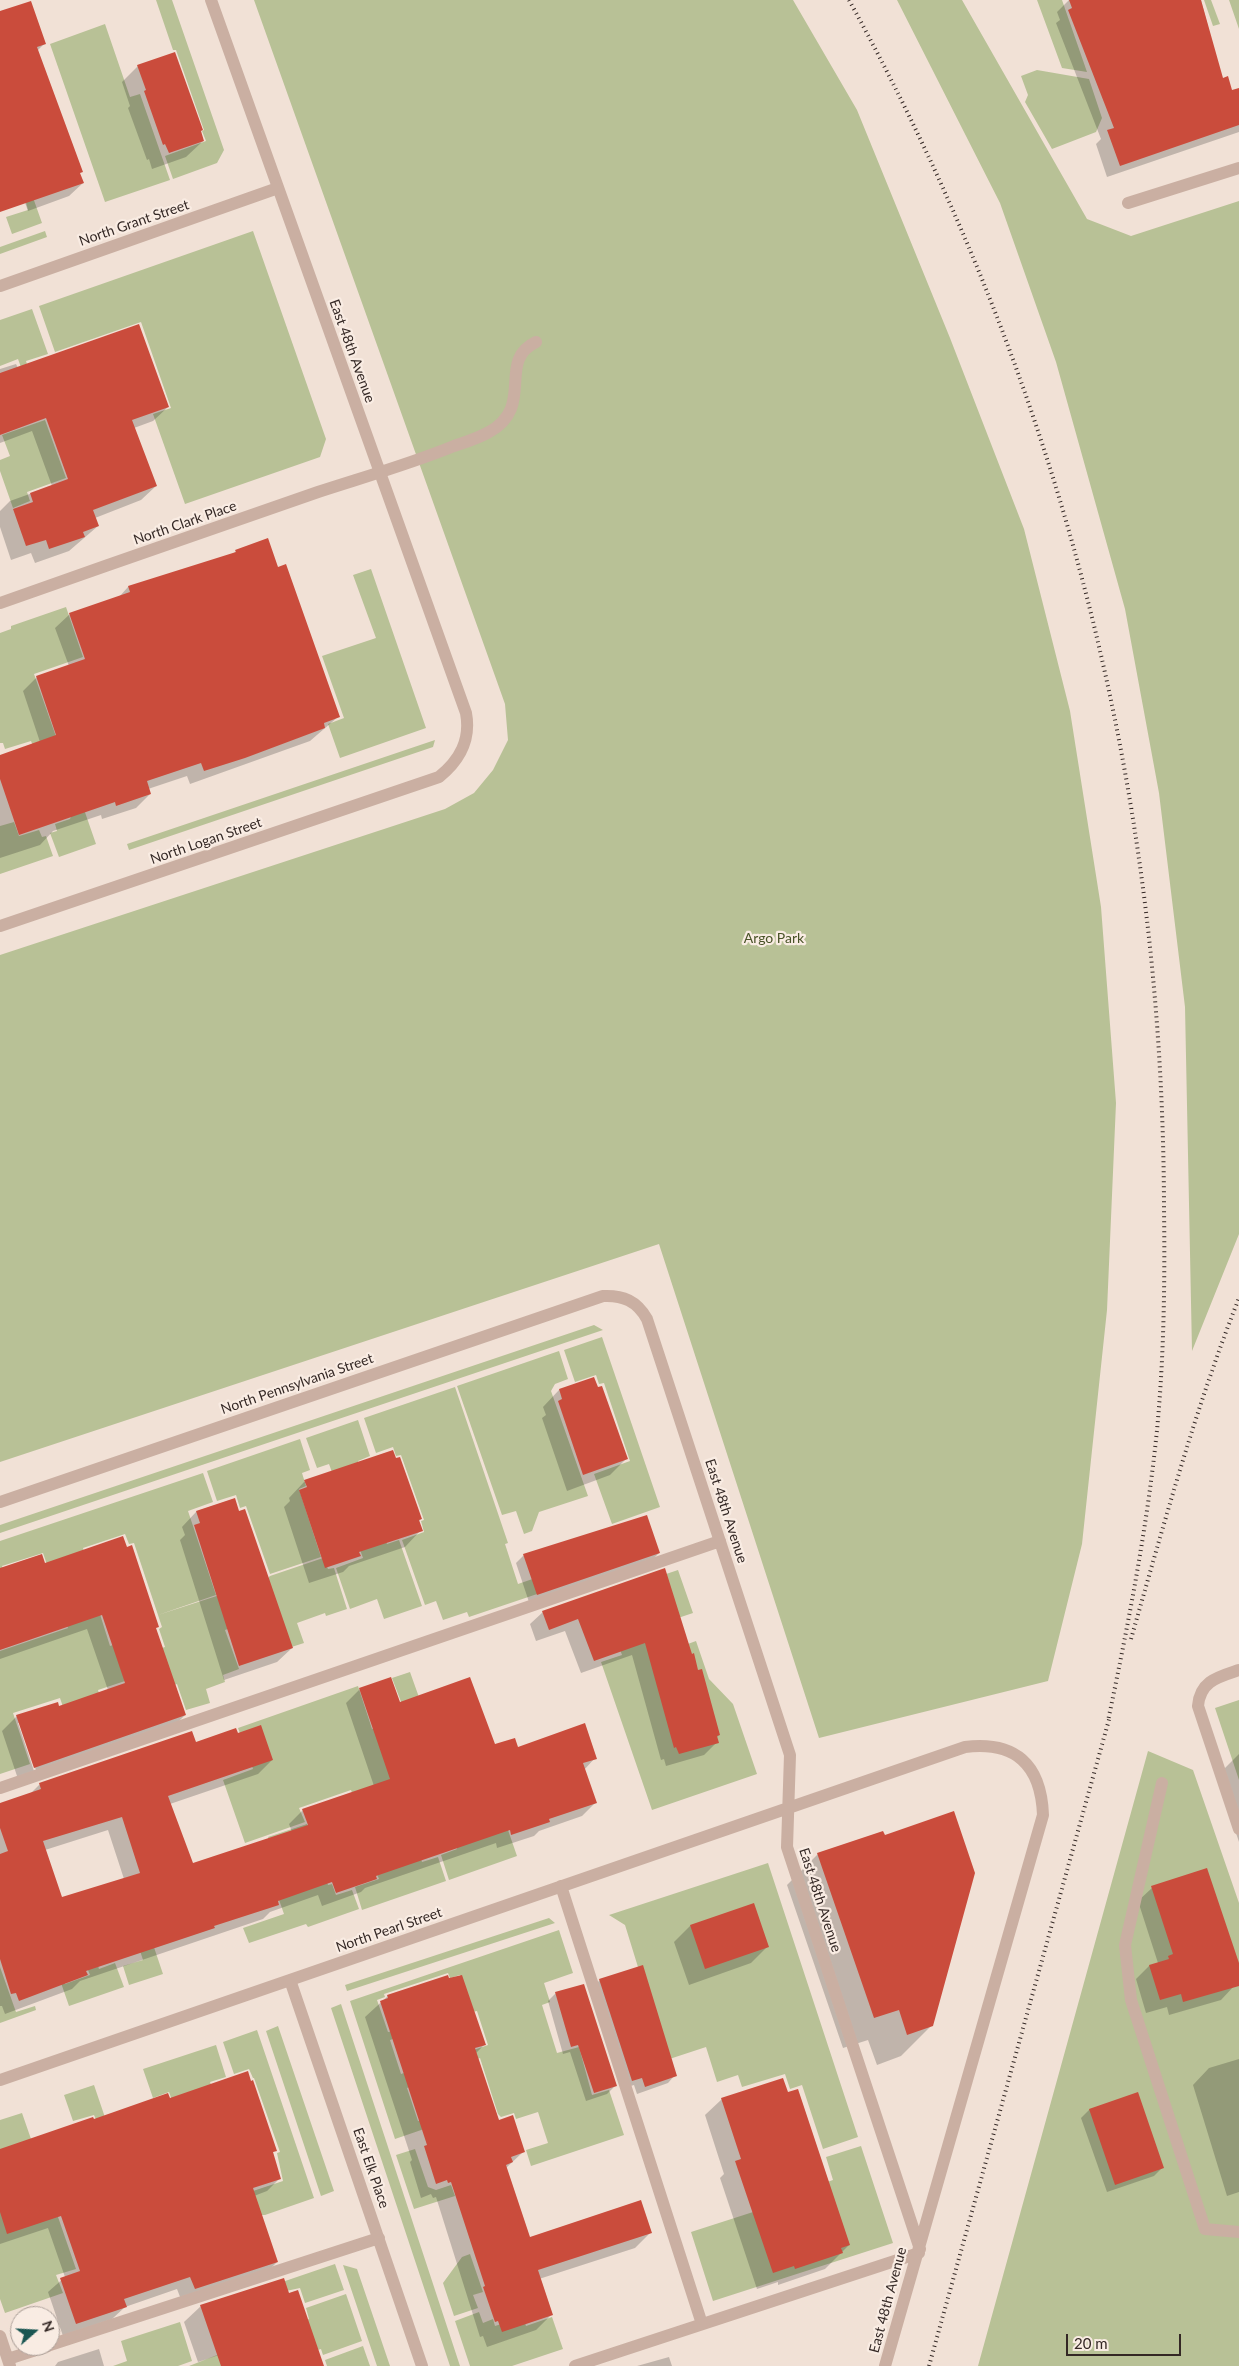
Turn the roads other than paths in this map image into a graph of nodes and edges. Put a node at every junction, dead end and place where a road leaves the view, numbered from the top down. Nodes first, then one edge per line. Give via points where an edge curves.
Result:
1 (211, 0) edge
2 (1239, 168) edge
3 (278, 188) junction
4 (1128, 203) dead end
5 (0, 286) edge
6 (536, 342) dead end
7 (380, 472) junction
8 (0, 603) edge
9 (466, 713) joint
10 (0, 926) edge
11 (603, 1296) joint
12 (0, 1502) edge
13 (720, 1541) junction
14 (1239, 1670) edge
15 (1162, 1783) dead end
16 (0, 1788) edge
17 (789, 1809) junction
18 (1239, 1829) edge
19 (561, 1886) junction
20 (290, 1980) junction
21 (0, 2080) edge
22 (1239, 2232) edge
23 (378, 2238) junction
24 (919, 2251) junction
25 (702, 2324) junction
26 (0, 2336) edge
27 (60, 2342) edge
28 (25, 2356) edge
29 (9, 2363) edge
30 (422, 2366) edge
31 (575, 2366) edge
32 (885, 2366) edge

1 - 3 street, East 48th Avenue
2 - 4 street
3 - 5 street, North Grant Street
3 - 7 street, East 48th Avenue
6 - 7 street, North Clark Place via 528,346 517,361 516,399 509,415 490,432
7 - 8 street, North Clark Place
7 - 9 street, East 48th Avenue
9 - 10 street, North Logan Street via 467,735 459,756 439,777
11 - 12 street, North Pennsylvania Street
11 - 13 street, East 48th Avenue via 627,1299 647,1319
13 - 16 street
13 - 17 street, East 48th Avenue via 790,1755
14 - 18 street via 1216,1678 1202,1689 1198,1706
15 - 22 street via 1124,1945 1131,2000 1205,2228
17 - 19 street, North Pearl Street
17 - 24 street, East 48th Avenue via 787,1848
17 - 24 street, North Pearl Street via 965,1747 985,1745 1004,1749 1022,1759 1035,1775 1042,1794 1043,1815
19 - 20 street, North Pearl Street
19 - 25 street
20 - 21 street, North Pearl Street
20 - 23 street, East Elk Place
23 - 27 street
23 - 30 street, East Elk Place
24 - 25 street
24 - 32 street, East 48th Avenue
25 - 31 street
26 - 29 street
28 - 29 street

